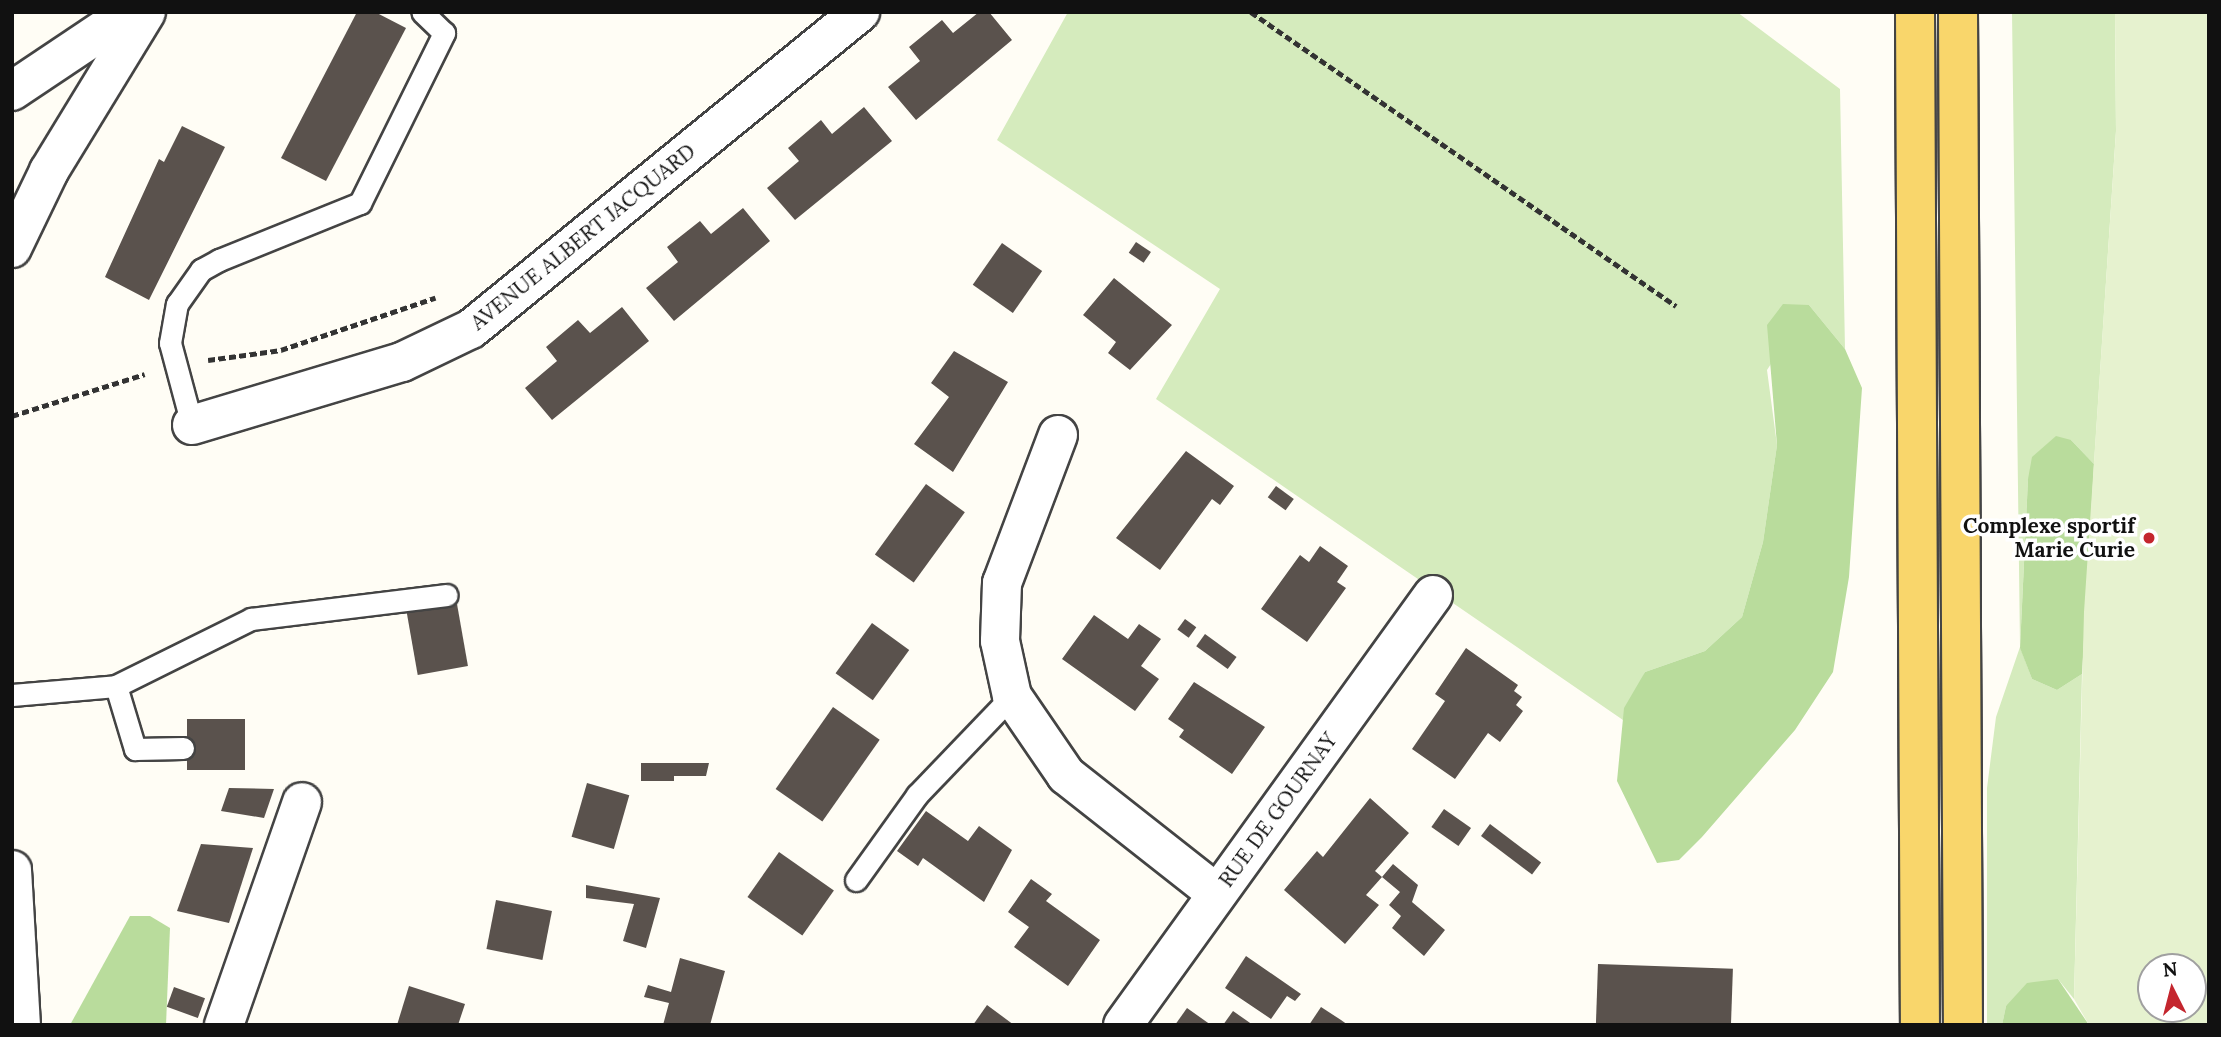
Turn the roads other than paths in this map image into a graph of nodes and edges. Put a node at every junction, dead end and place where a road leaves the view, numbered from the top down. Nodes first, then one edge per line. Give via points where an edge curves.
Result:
1 (130, 12) edge
2 (146, 12) edge
3 (422, 12) edge
4 (860, 12) edge
5 (1915, 12) edge
6 (1958, 12) edge
7 (12, 91) edge
8 (12, 248) edge
9 (192, 425) joint
10 (1058, 435) dead end
11 (447, 595) dead end
12 (1433, 595) dead end
13 (116, 686) junction
14 (12, 695) edge
15 (1012, 696) junction
16 (183, 748) dead end
17 (302, 802) dead end
18 (12, 870) edge
19 (856, 880) dead end
20 (1217, 894) junction
21 (1921, 898) junction
22 (21, 1025) edge
23 (224, 1025) edge
24 (1123, 1025) edge
25 (1904, 1025) edge
26 (1920, 1025) edge
27 (1963, 1025) edge

1 - 7 street
2 - 8 street via 49,171
3 - 9 lane via 444,33 360,203 201,270 171,324 174,364
4 - 9 street, AVENUE ALBERT JACQUARD via 471,329 402,362
5 - 21 main road
6 - 27 main road
10 - 15 street via 1002,583 1000,642
11 - 13 lane via 251,619
12 - 20 street, RUE DE GOURNAY
13 - 14 lane
13 - 16 lane via 135,749
15 - 19 lane via 917,794
15 - 20 street via 1066,775
17 - 23 street
18 - 22 street
20 - 24 street, RUE DE GOURNAY
21 - 25 lane
21 - 26 main road

